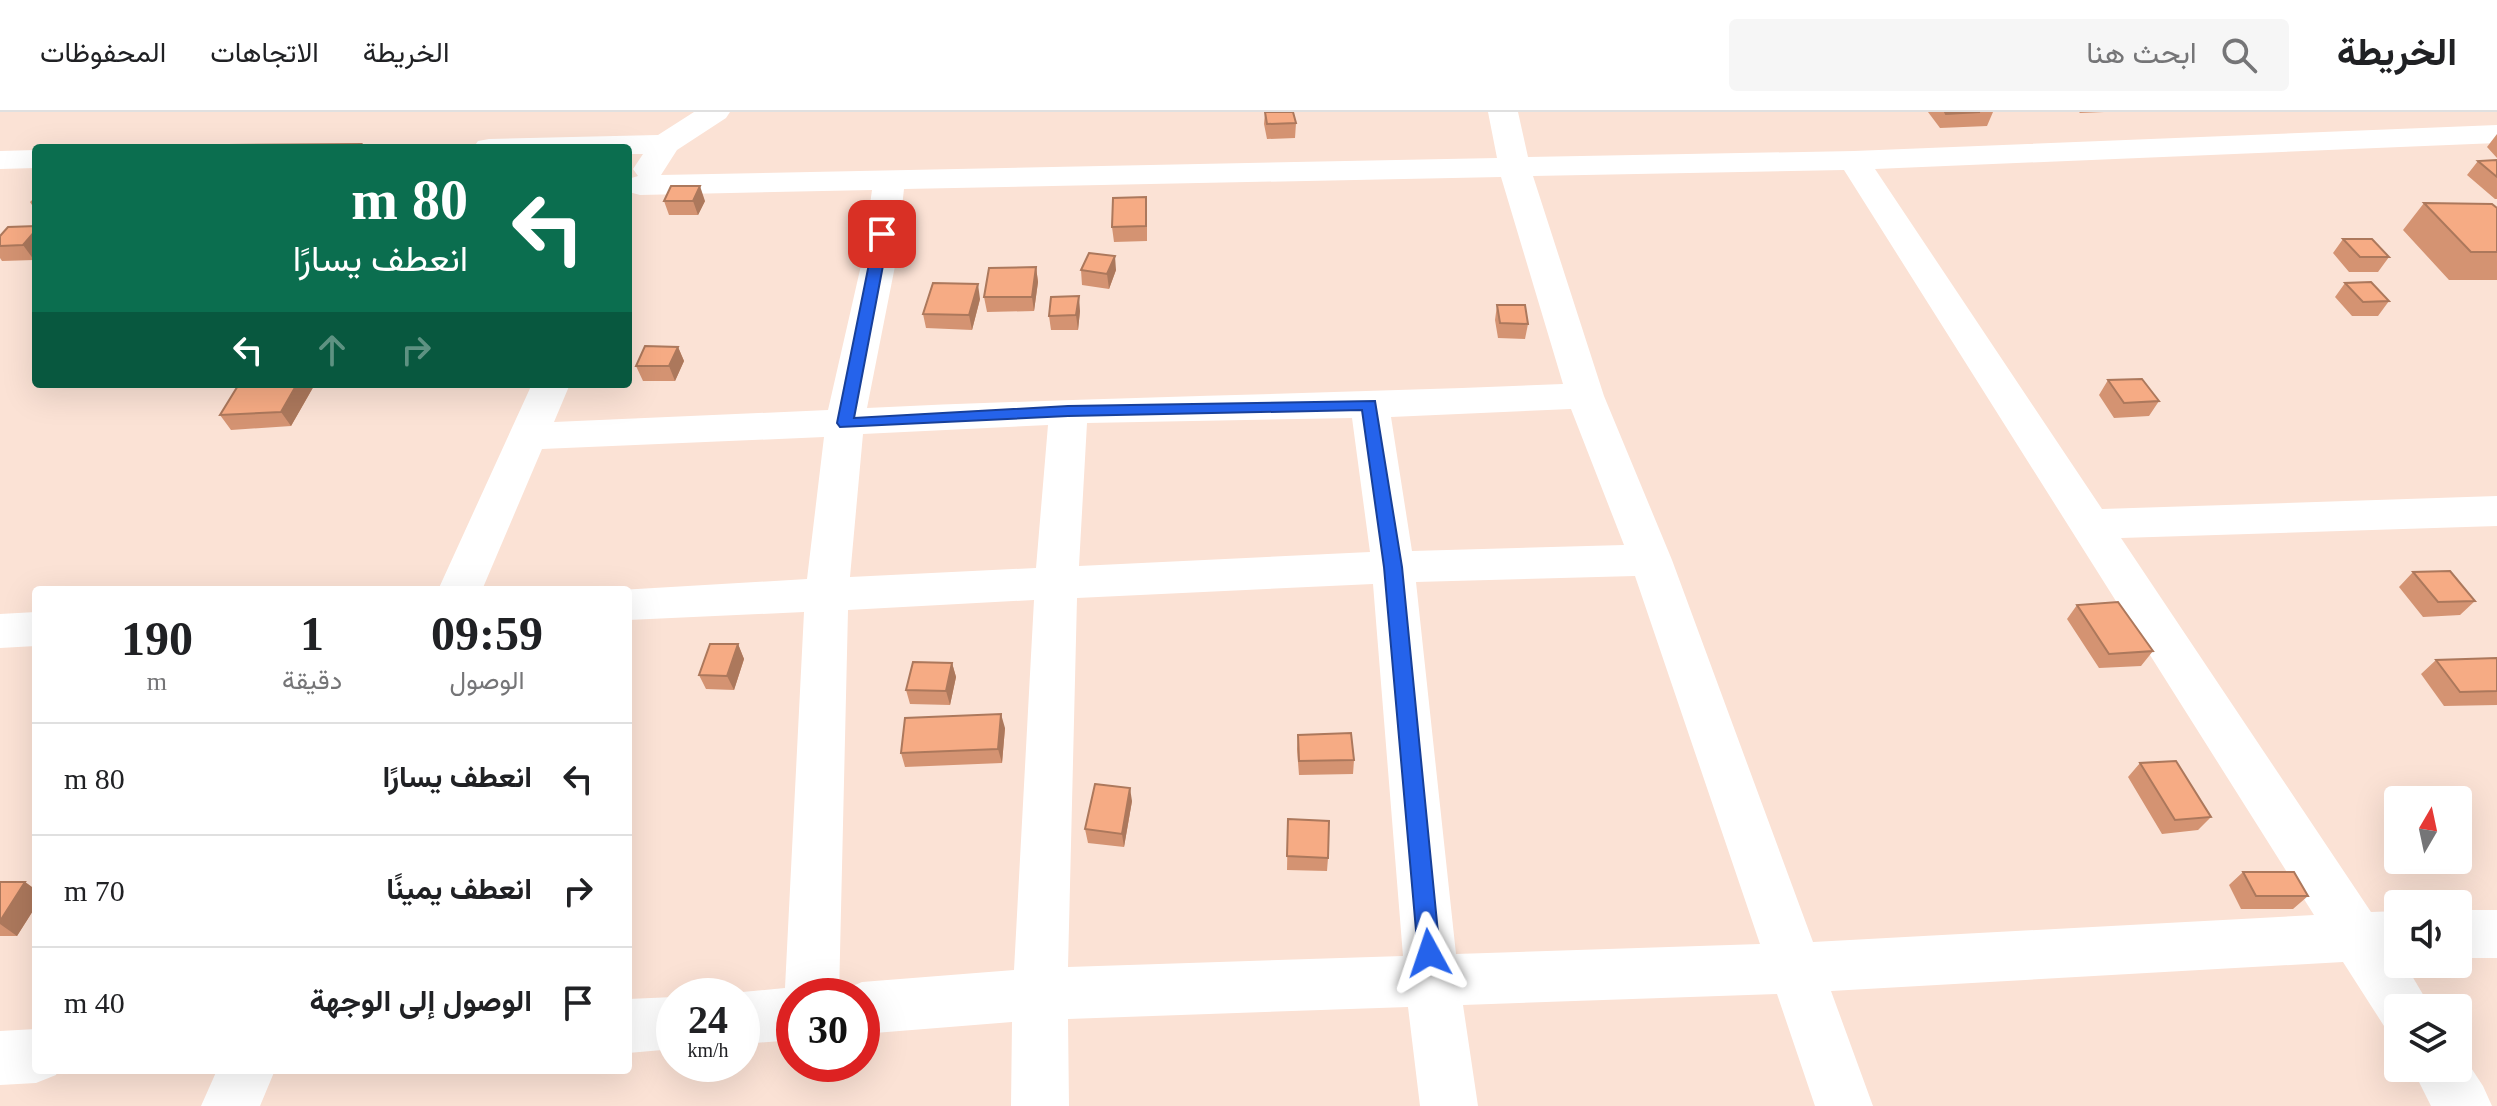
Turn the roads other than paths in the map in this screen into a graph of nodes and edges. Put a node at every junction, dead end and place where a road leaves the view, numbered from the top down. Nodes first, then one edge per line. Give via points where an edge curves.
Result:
1 (715, 112) edge
2 (1503, 112) edge
3 (2497, 134) edge
4 (665, 144) junction
5 (632, 145) edge
6 (32, 159) edge
7 (0, 160) edge
8 (1854, 160) junction
9 (1514, 166) junction
10 (889, 180) junction
11 (634, 198) edge
12 (549, 388) edge
13 (1585, 396) junction
14 (1370, 405) junction
15 (1068, 411) junction
16 (845, 423) junction
17 (528, 436) junction
18 (2497, 511) edge
19 (2090, 524) junction
20 (1651, 560) junction
21 (1393, 567) junction
22 (1055, 585) junction
23 (462, 586) edge
24 (827, 594) junction
25 (632, 604) edge
26 (32, 629) edge
27 (0, 631) edge
28 (2472, 934) edge
29 (2497, 934) edge
30 (2378, 936) edge
31 (1796, 968) junction
32 (813, 978) edge
33 (1432, 982) junction
34 (1040, 994) junction
35 (2398, 994) edge
36 (880, 1007) edge
37 (656, 1024) edge
38 (632, 1026) edge
39 (32, 1056) edge
40 (0, 1058) edge
41 (245, 1074) edge
42 (2448, 1082) edge
43 (230, 1106) edge
44 (1040, 1106) edge
45 (1449, 1106) edge
46 (1844, 1106) edge
47 (2463, 1106) edge

1 - 4 street
2 - 9 street
3 - 8 street
4 - 5 street
4 - 11 street
6 - 7 street
8 - 9 street
8 - 19 street
9 - 10 street
9 - 13 street
10 - 11 street
10 - 16 street via 879,261
12 - 17 street
13 - 14 street
13 - 20 street
14 - 15 street
14 - 21 street
15 - 16 street
15 - 22 street
16 - 17 street
16 - 24 street
17 - 23 street
18 - 19 street
19 - 30 street
20 - 21 street
20 - 31 street
21 - 22 street
21 - 33 street
22 - 24 street
22 - 34 street
24 - 25 street
24 - 32 street
26 - 27 street
28 - 29 street
30 - 31 street
30 - 35 street
31 - 33 street
31 - 46 street
33 - 34 street
33 - 45 street
34 - 36 street
34 - 44 street
37 - 38 street
39 - 40 street
41 - 43 street
42 - 47 street

